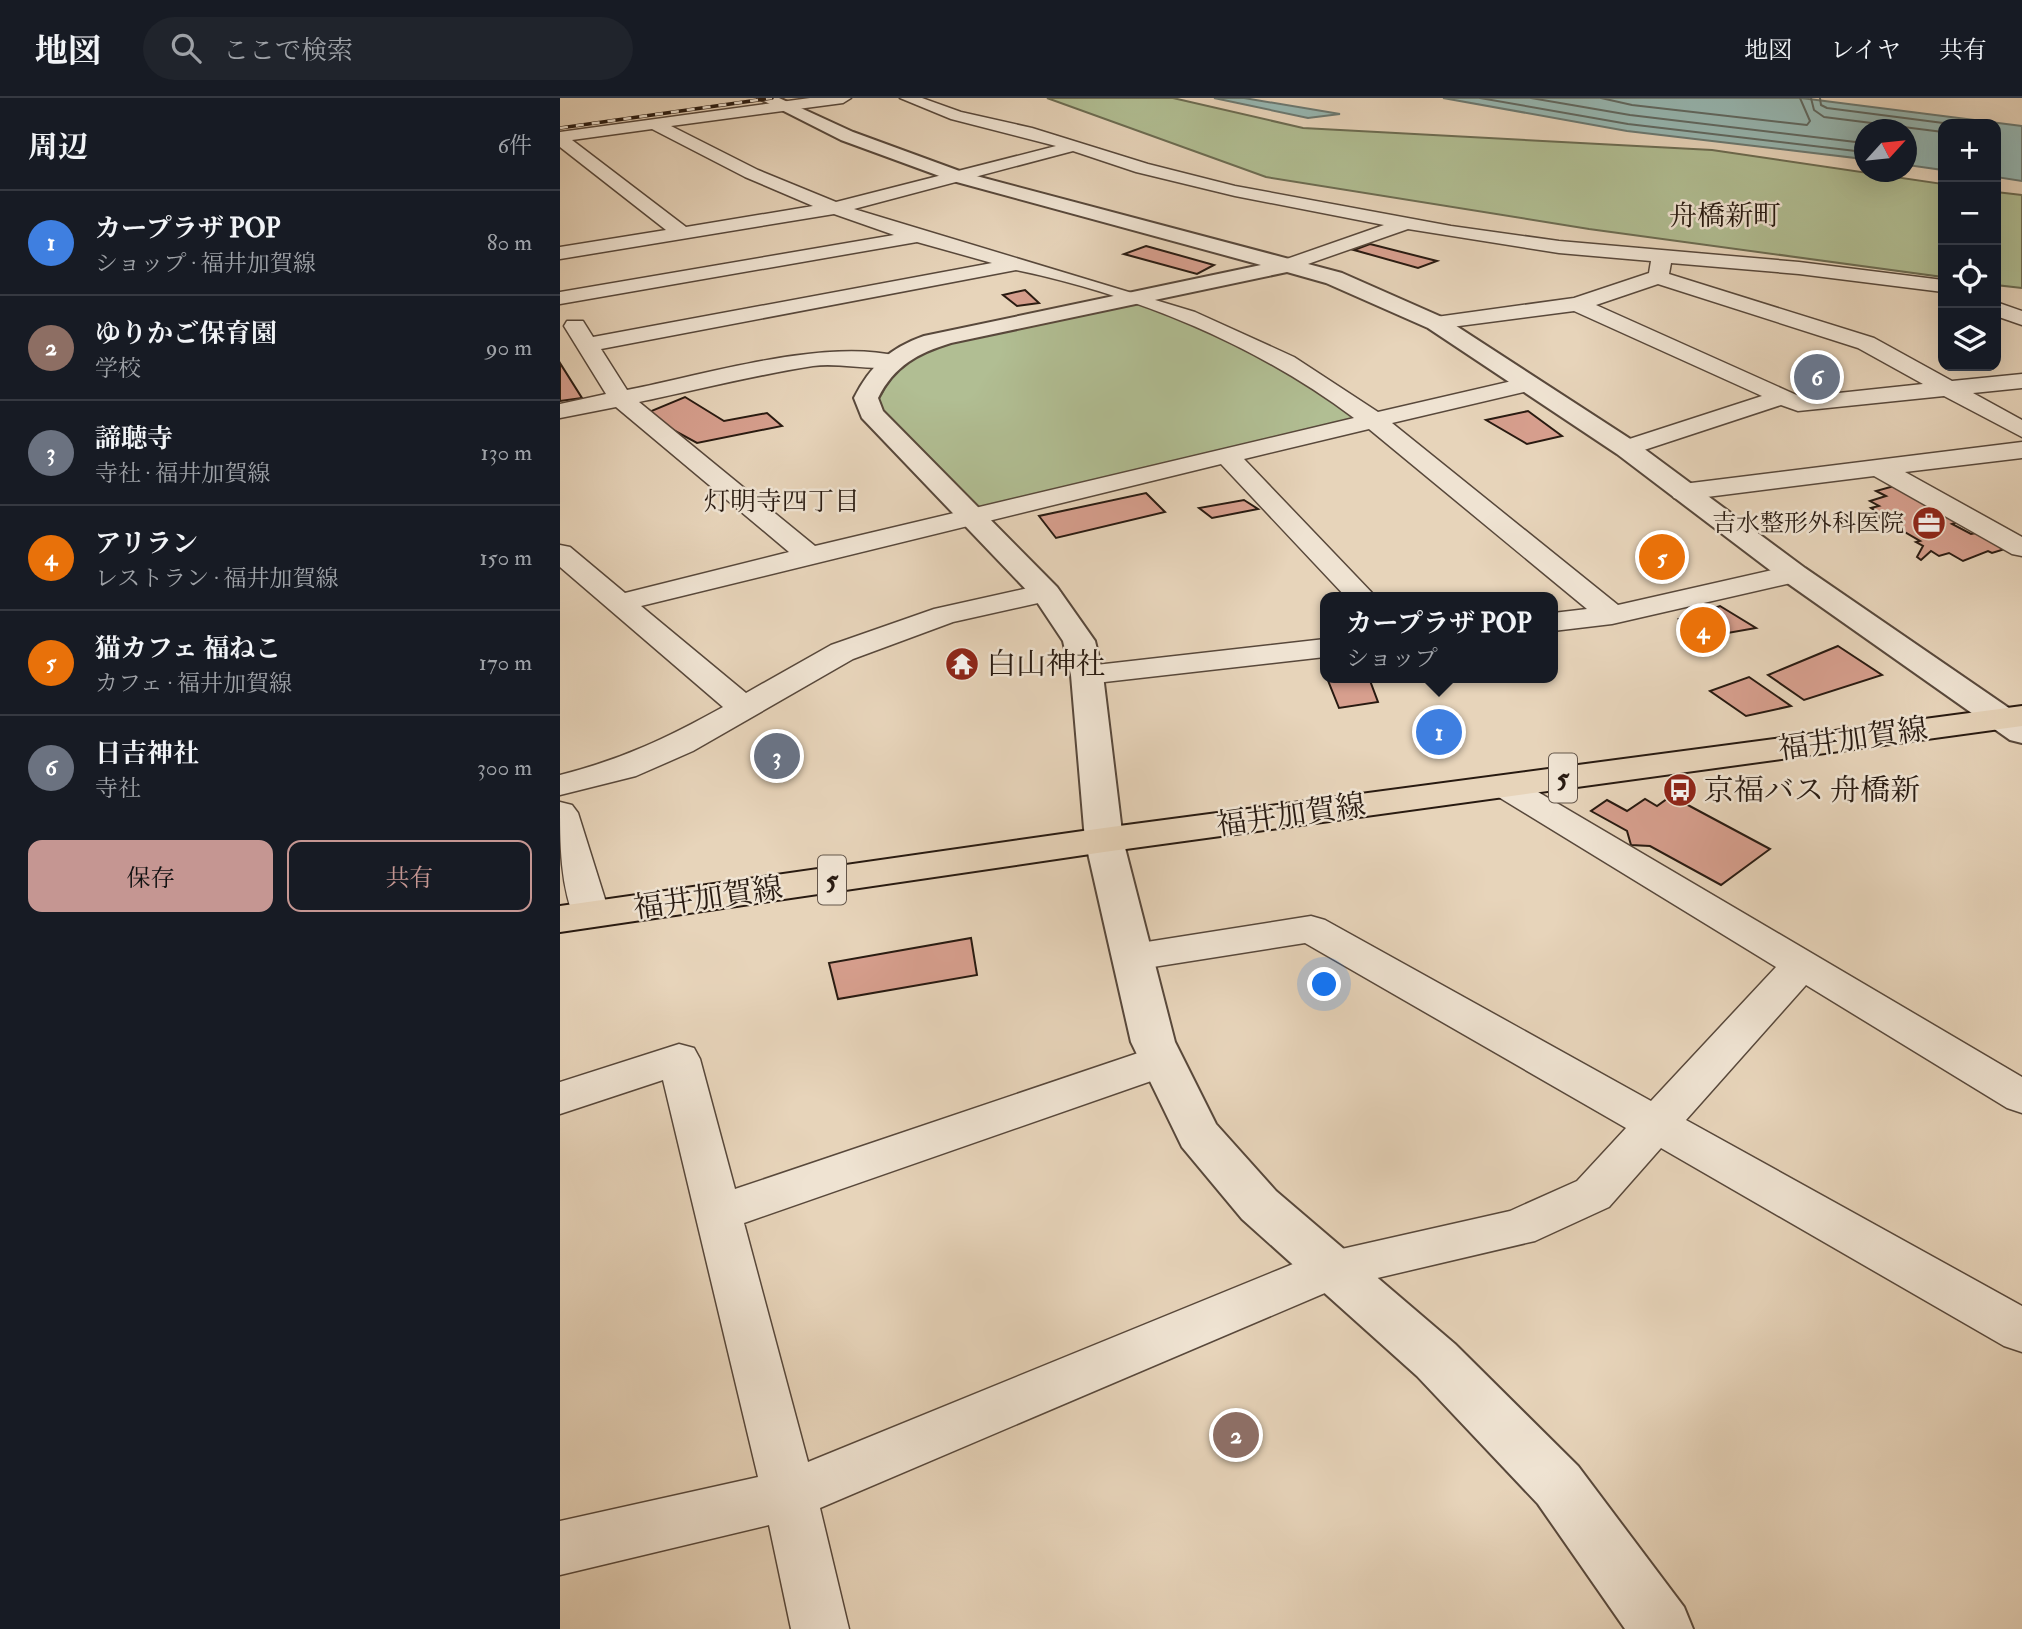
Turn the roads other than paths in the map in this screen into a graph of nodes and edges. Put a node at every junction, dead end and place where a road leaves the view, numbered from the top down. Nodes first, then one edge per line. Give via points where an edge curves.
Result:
1 (843, 98) edge
2 (908, 98) edge
3 (774, 102) edge
4 (655, 124) junction
5 (560, 138) edge
6 (1071, 146) junction
7 (959, 177) junction
8 (835, 208) junction
9 (1406, 223) junction
10 (682, 233) junction
11 (919, 236) junction
12 (560, 253) edge
13 (1018, 264) junction
14 (1285, 266) junction
15 (1660, 266) junction
16 (1938, 286) edge
17 (2001, 295) edge
18 (1132, 297) junction
19 (2022, 298) edge
20 (560, 299) edge
21 (1577, 304) junction
22 (2001, 310) edge
23 (2022, 319) edge
24 (1436, 323) junction
25 (587, 345) junction
26 (890, 361) junction
27 (2022, 381) edge
28 (1529, 384) junction
29 (1948, 390) junction
30 (1783, 397) junction
31 (620, 398) junction
32 (560, 411) edge
33 (1375, 420) junction
34 (2022, 430) edge
35 (1626, 448) junction
36 (2022, 450) edge
37 (1226, 455) junction
38 (1878, 468) junction
39 (1682, 492) junction
40 (971, 515) junction
41 (2022, 548) edge
42 (809, 555) junction
43 (562, 557) edge
44 (1794, 574) junction
45 (1357, 592) edge
46 (1046, 593) junction
47 (620, 603) junction
48 (1612, 615) junction
49 (1558, 621) edge
50 (1320, 649) edge
51 (1087, 675) junction
52 (744, 708) junction
53 (2015, 723) edge
54 (560, 785) edge
55 (1504, 786) junction
56 (560, 813) edge
57 (1104, 840) junction
58 (576, 917) edge
59 (1134, 957) junction
60 (1802, 964) junction
61 (1161, 1060) junction
62 (2022, 1097) edge
63 (560, 1098) edge
64 (1655, 1125) junction
65 (718, 1213) junction
66 (1332, 1269) junction
67 (2022, 1331) edge
68 (790, 1494) junction
69 (560, 1548) edge
70 (820, 1629) edge
71 (1662, 1629) edge

1 - 3 street
2 - 6 street
3 - 4 street
3 - 7 street via 857,140
4 - 5 street
4 - 8 street via 709,155
5 - 10 street
6 - 7 street
6 - 9 street via 1235,191
7 - 8 street
7 - 14 street
8 - 10 street
8 - 11 street
9 - 14 street
9 - 15 street
10 - 12 street
11 - 13 street
11 - 20 street
13 - 18 street
13 - 25 street
14 - 18 street
14 - 24 street via 1361,288
15 - 16 street
15 - 21 street
15 - 29 street via 1866,343
17 - 19 street
18 - 26 street via 976,328 912,348
18 - 33 street via 1225,331 1285,360
20 - 25 street
21 - 24 street
21 - 30 street
22 - 23 street
24 - 28 street
25 - 31 street
26 - 31 street via 814,359
26 - 40 street via 866,398 871,413
27 - 29 street
28 - 33 street
28 - 35 street
29 - 30 street via 1798,404
29 - 34 street
30 - 35 street
31 - 32 street
31 - 42 street
33 - 37 street
33 - 48 street
35 - 39 street
36 - 38 street
37 - 40 street
37 - 45 street
38 - 39 street
38 - 41 street
39 - 44 street
40 - 42 street
40 - 46 street
42 - 47 street
43 - 47 street
44 - 48 street
44 - 53 street
46 - 51 street via 1079,641
46 - 52 street via 944,615 842,652
47 - 52 street
48 - 49 street
50 - 51 street
51 - 57 street
52 - 54 street via 681,744 624,769
53 - 55 main road, 福井加賀線 / 5
55 - 57 main road, 福井加賀線 / 5
55 - 60 street
56 - 58 street
57 - 58 main road, 福井加賀線 / 5
57 - 59 street
59 - 61 street
59 - 64 street via 1311,929
60 - 62 street
60 - 64 street
61 - 65 street
61 - 66 street via 1198,1135 1259,1205
63 - 65 street via 679,1059
64 - 66 street via 1593,1194 1518,1228
64 - 67 street
65 - 68 street
66 - 68 street
66 - 71 street via 1436,1360 1558,1485
68 - 69 street
68 - 70 street

